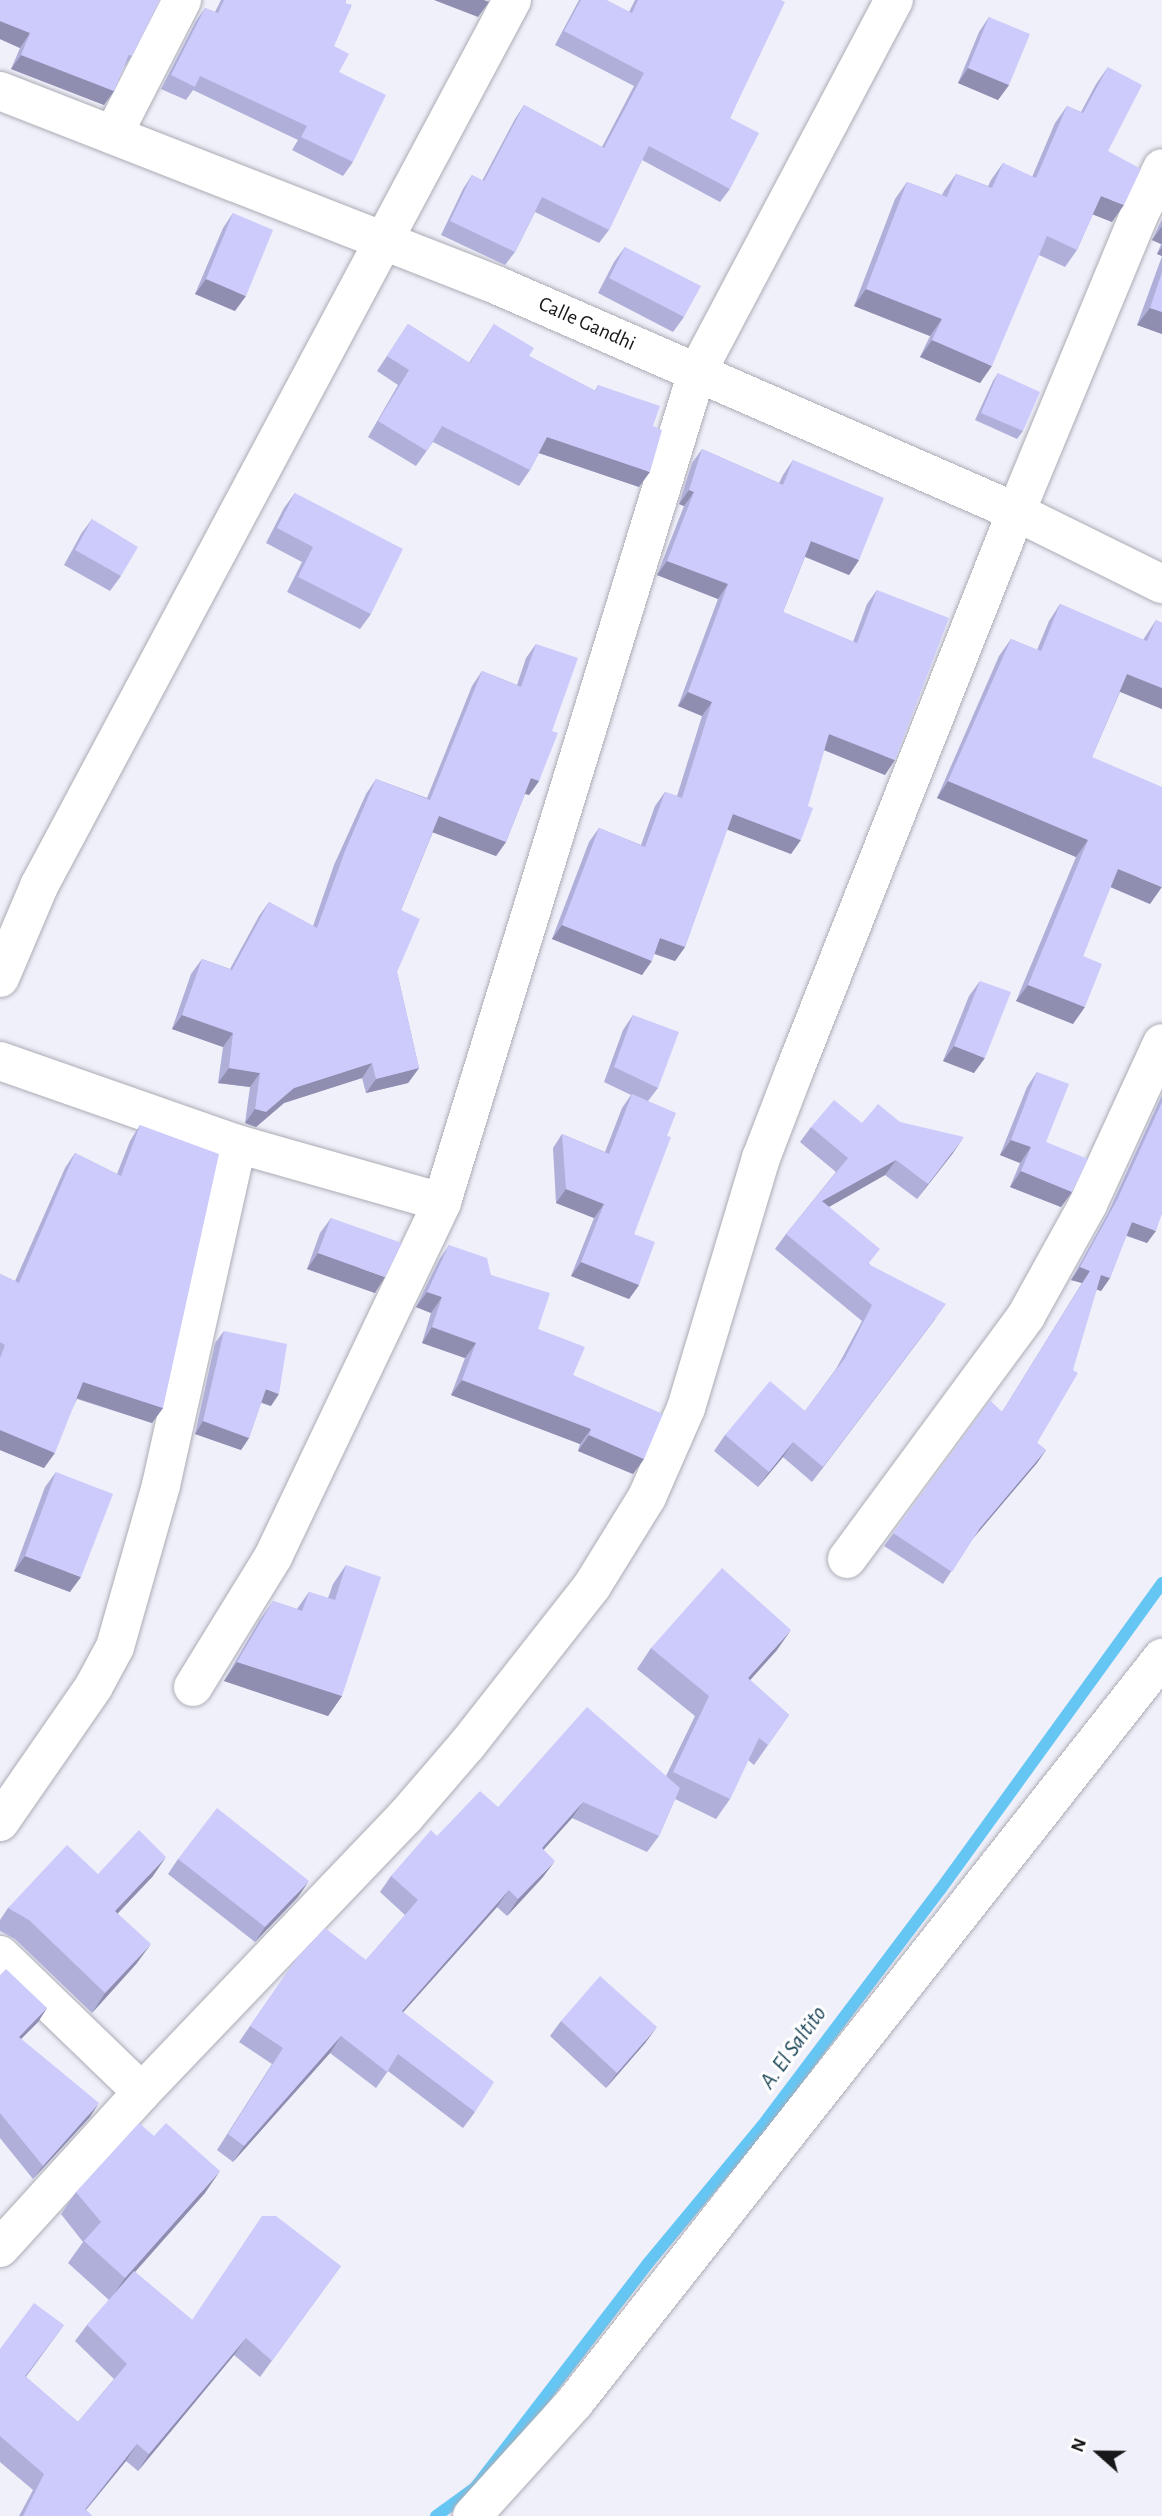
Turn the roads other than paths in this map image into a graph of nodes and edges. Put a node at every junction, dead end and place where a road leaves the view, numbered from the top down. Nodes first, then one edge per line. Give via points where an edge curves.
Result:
1 (181, 0) edge
2 (512, 0) edge
3 (894, 0) edge
4 (0, 91) edge
5 (113, 135) junction
6 (1162, 168) edge
7 (382, 239) junction
8 (697, 372) junction
9 (1016, 512) junction
10 (1162, 584) edge
11 (0, 978) edge
12 (1162, 1043) edge
13 (0, 1061) edge
14 (237, 1144) junction
15 (442, 1202) junction
16 (847, 1559) dead end
17 (1162, 1658) edge
18 (193, 1687) dead end
19 (0, 1822) edge
20 (0, 1955) edge
21 (142, 2092) junction
22 (0, 2248) edge
23 (472, 2516) edge

1 - 5 street
2 - 7 street
3 - 8 street
4 - 5 street, Calle Gandhi
5 - 7 street, Calle Gandhi
6 - 9 street
7 - 8 street, Calle Gandhi
7 - 11 street via 39,886
8 - 9 street, Calle Gandhi
8 - 15 street
9 - 10 street, Calle Gandhi
9 - 21 street via 761,1158 686,1408 647,1497 592,1586 458,1756
12 - 16 street via 1088,1204 1026,1317
13 - 14 street
14 - 15 street
14 - 19 street via 161,1485 115,1647 94,1686
15 - 18 street via 273,1557
17 - 23 street via 575,2402
20 - 21 street
21 - 22 street

